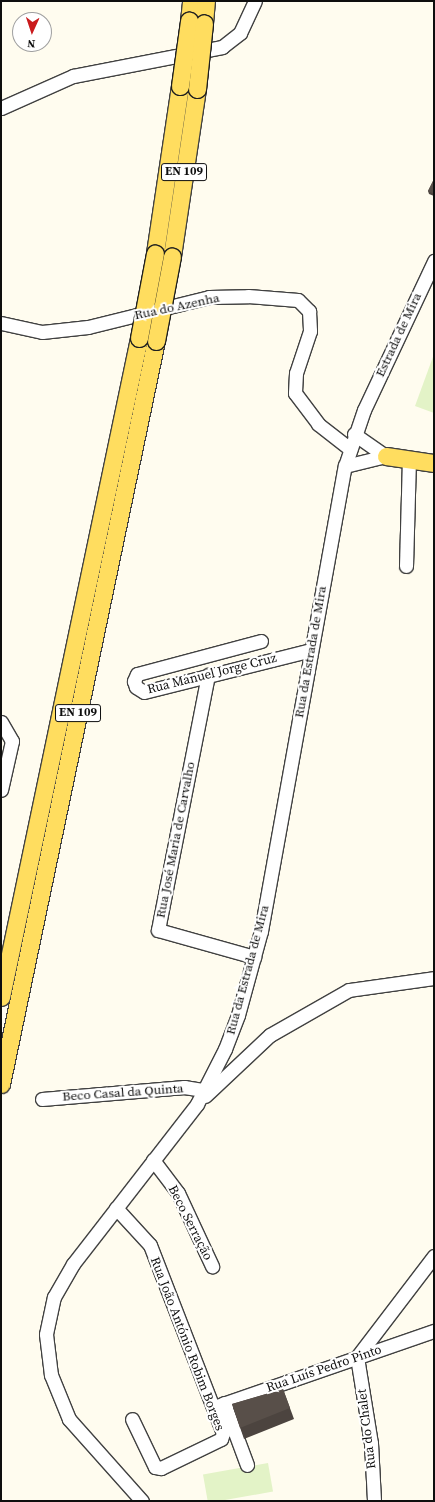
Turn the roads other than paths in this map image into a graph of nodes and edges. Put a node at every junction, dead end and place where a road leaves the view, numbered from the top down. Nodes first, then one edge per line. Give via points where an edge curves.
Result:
1 (190, 1) edge
2 (206, 1) edge
3 (255, 1) edge
4 (196, 22) junction
5 (1, 108) edge
6 (434, 261) edge
7 (1, 323) edge
8 (364, 410) joint
9 (354, 434) junction
10 (350, 448) junction
11 (386, 456) junction
12 (409, 460) junction
13 (434, 463) edge
14 (345, 466) junction
15 (406, 566) dead end
16 (261, 641) dead end
17 (311, 650) junction
18 (208, 675) junction
19 (1, 722) edge
20 (3, 771) edge
21 (1, 790) edge
22 (254, 957) junction
23 (434, 978) edge
24 (1, 997) edge
25 (1, 1084) edge
26 (204, 1090) junction
27 (42, 1099) dead end
28 (197, 1104) junction
29 (153, 1160) junction
30 (116, 1208) junction
31 (434, 1256) edge
32 (212, 1266) dead end
33 (434, 1331) edge
34 (357, 1357) junction
35 (219, 1405) junction
36 (132, 1419) dead end
37 (247, 1465) dead end
38 (142, 1501) edge
39 (374, 1501) edge

1 - 4 main road, EN 109
2 - 4 main road, EN 109
3 - 5 street via 240,33 222,47 73,76
4 - 24 main road, EN 109, bridge via 180,86 155,253 139,338
4 - 25 main road, EN 109, bridge via 197,89 172,256
6 - 8 street, Estrada de Mira
7 - 10 street, Rua do Azenha via 42,332 88,327 209,297 248,296 298,300 309,311 310,331 296,373 295,393 318,424
8 - 9 street, Rua da Estrada de Mira
9 - 10 street, Rua da Estrada de Mira
9 - 11 street
10 - 14 street, Rua da Estrada de Mira
11 - 12 main road
11 - 14 street
12 - 13 main road
12 - 15 street
14 - 17 street, Rua da Estrada de Mira
16 - 18 street, Rua Manuel Jorge Cruz via 137,674 134,681 136,687 144,692
17 - 18 street, Rua Manuel Jorge Cruz
17 - 22 street, Rua da Estrada de Mira via 261,931
18 - 22 street, Rua José Maria de Carvalho via 158,930
19 - 20 street via 12,741
20 - 21 street
22 - 26 street, Rua da Estrada de Mira via 236,1022
23 - 28 street via 349,990 270,1035
26 - 27 street, Beco Casal da Quinta via 184,1087
26 - 28 street, Rua da Estrada de Mira
28 - 29 street, Rua da Estrada de Mira
29 - 30 street, Rua da Estrada de Mira
29 - 32 street, Beco Serração via 178,1194 201,1237
30 - 35 street, Rua João António Robim Borges via 150,1245
30 - 38 street, Rua da Estrada de Mira via 73,1264 54,1297 46,1334 51,1375 69,1419
31 - 34 street
33 - 34 street, Rua Luís Pedro Pinto
34 - 35 street, Rua Luís Pedro Pinto
34 - 39 street, Rua do Chalet via 371,1443
35 - 36 street, Rua João António Robim Borges via 223,1433 221,1439 161,1468 155,1467
35 - 37 street

